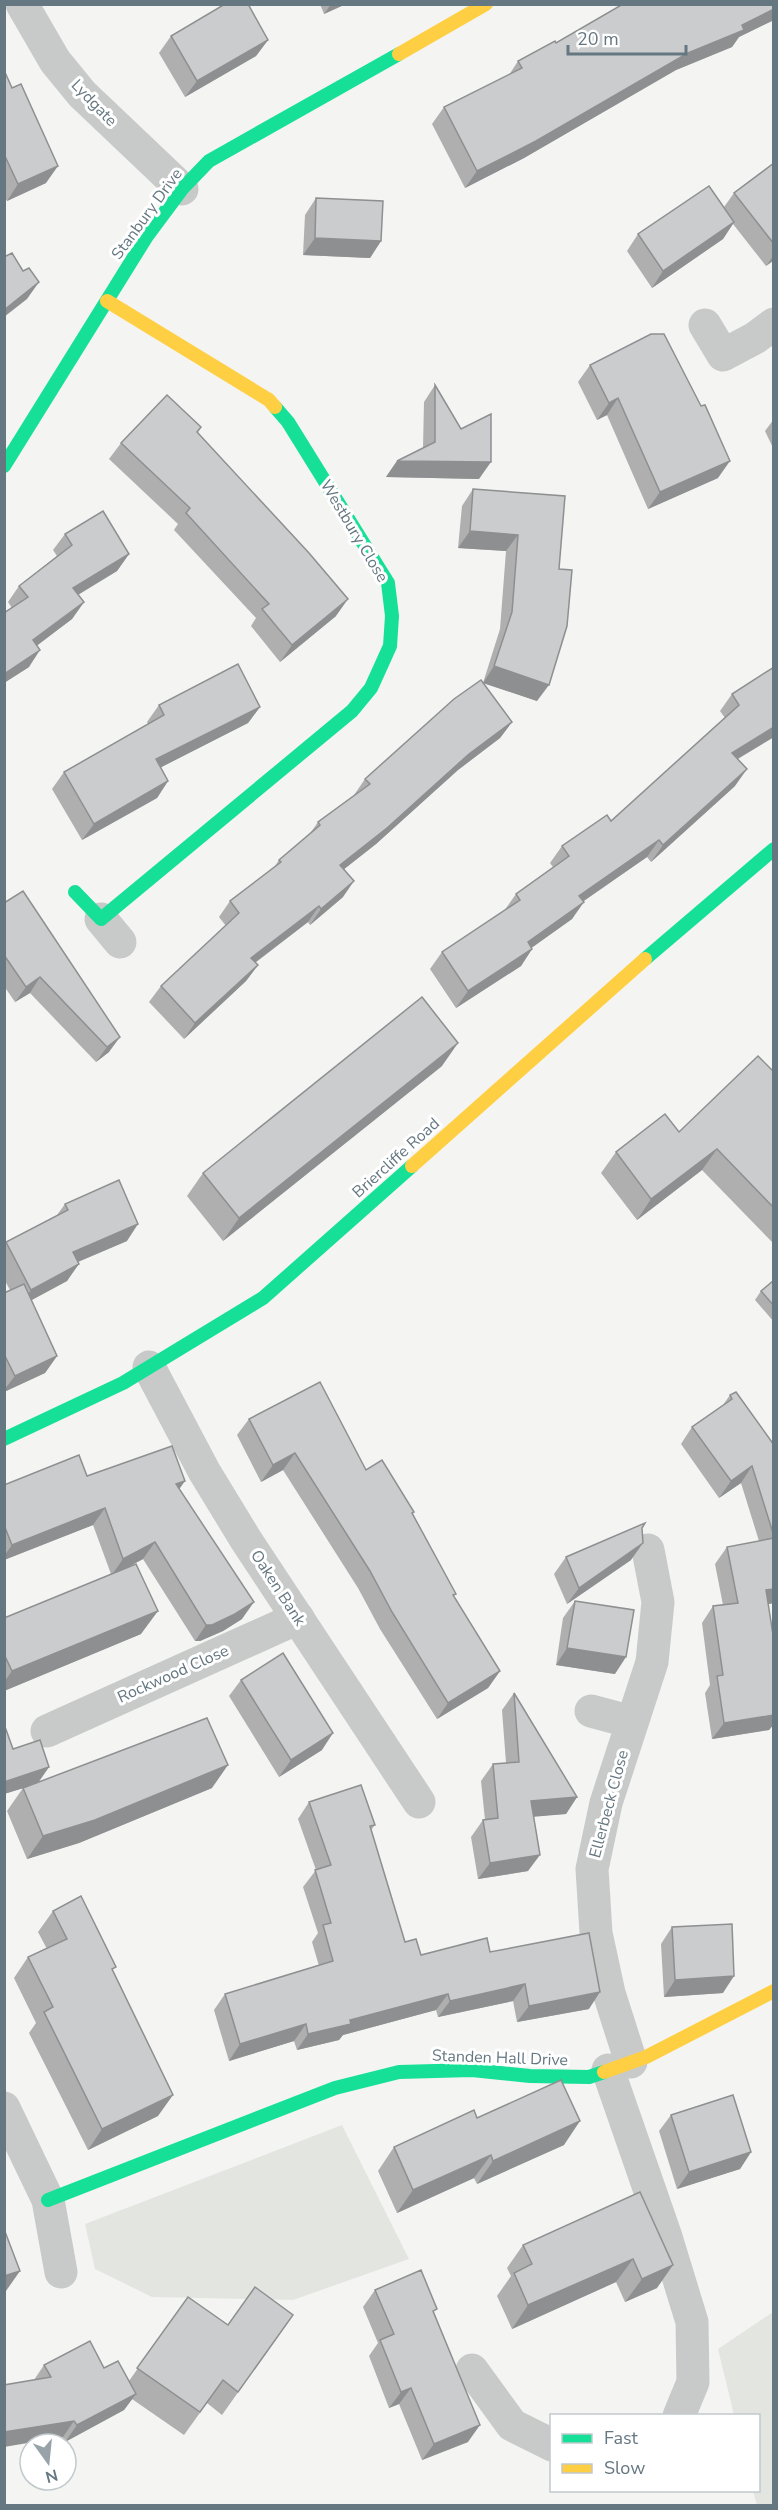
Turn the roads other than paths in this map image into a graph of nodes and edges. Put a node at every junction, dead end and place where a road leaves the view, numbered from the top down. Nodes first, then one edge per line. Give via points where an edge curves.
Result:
1 (22, 4) edge
2 (486, 4) edge
3 (182, 189) junction
4 (107, 301) junction
5 (774, 324) edge
6 (705, 325) dead end
7 (4, 466) edge
8 (774, 849) edge
9 (75, 892) dead end
10 (149, 1367) junction
11 (4, 1439) edge
12 (648, 1550) dead end
13 (298, 1618) junction
14 (591, 1711) dead end
15 (632, 1722) junction
16 (47, 1731) dead end
17 (419, 1802) dead end
18 (774, 1991) edge
19 (620, 2066) junction
20 (4, 2108) edge
21 (48, 2200) junction
22 (61, 2272) dead end
23 (472, 2370) dead end
24 (679, 2414) edge
25 (550, 2444) edge

1 - 3 street, Lydgate via 55,61 82,94
2 - 3 street, Stanbury Drive via 209,161
3 - 4 street, Stanbury Drive
4 - 7 street, Stanbury Drive
4 - 9 street, Westbury Close via 269,400 288,422 388,583 393,616 390,646 371,688 352,711 110,931
5 - 6 street via 729,364
8 - 10 street, Briercliffe Road via 263,1298
10 - 11 street, Briercliffe Road
10 - 13 street, Oaken Bank via 204,1471
12 - 15 street, Ellerbeck Close via 658,1602 652,1662
13 - 16 street, Rockwood Close
13 - 17 street, Oaken Bank
14 - 15 street
15 - 19 street, Ellerbeck Close via 606,1803 592,1869 596,1933
18 - 19 street, Standen Hall Drive via 646,2057
19 - 21 street, Standen Hall Drive via 589,2077 472,2070 399,2072 335,2088
19 - 24 street, Ellerbeck Close via 692,2322 693,2382
20 - 21 street
21 - 22 street
23 - 25 street via 512,2425

